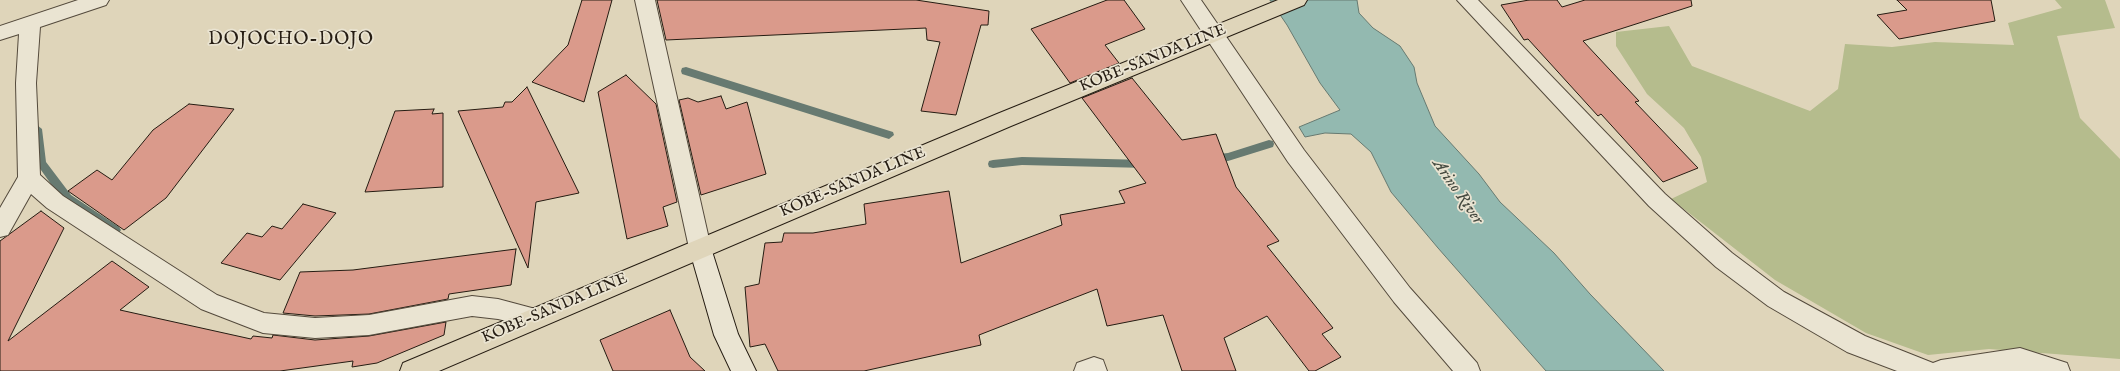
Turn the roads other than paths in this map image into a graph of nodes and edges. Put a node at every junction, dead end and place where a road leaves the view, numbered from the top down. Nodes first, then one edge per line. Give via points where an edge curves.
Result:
1 (99, 0) edge
2 (645, 0) edge
3 (1191, 0) edge
4 (1297, 0) edge
5 (1468, 0) edge
6 (30, 24) junction
7 (0, 33) edge
8 (1216, 34) junction
9 (29, 178) junction
10 (0, 228) edge
11 (700, 248) junction
12 (535, 318) junction
13 (412, 371) edge
14 (744, 371) edge
15 (1086, 371) edge
16 (1095, 371) edge
17 (1468, 371) edge
18 (1925, 371) edge
19 (1941, 371) edge
20 (2058, 371) edge

1 - 6 street
2 - 11 street
3 - 8 street
4 - 8 main road, KOBE-SANDA LINE
5 - 18 street via 1658,200 1724,260 1776,299 1856,344
6 - 7 street
6 - 9 street via 26,83
8 - 11 main road, KOBE-SANDA LINE
8 - 17 street via 1311,175 1402,295
9 - 10 street
9 - 12 street via 55,202 181,286 209,302 263,323 316,328 369,325 472,306
11 - 12 main road, KOBE-SANDA LINE
11 - 14 street via 726,335
12 - 13 main road, KOBE-SANDA LINE
15 - 16 street via 1094,368
19 - 20 street via 2020,359

